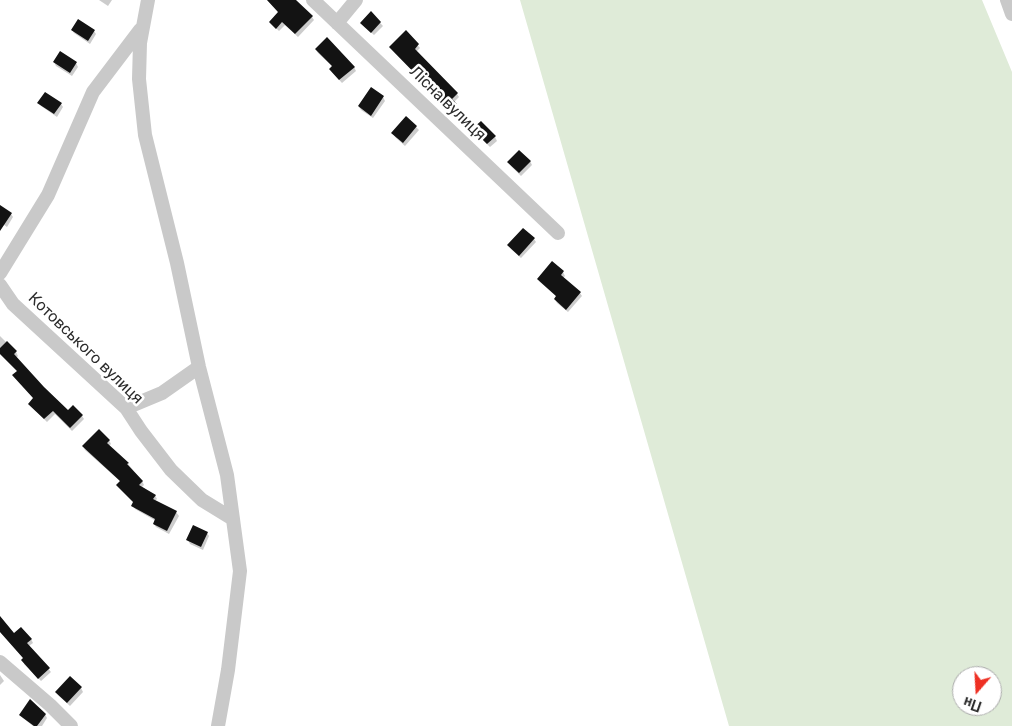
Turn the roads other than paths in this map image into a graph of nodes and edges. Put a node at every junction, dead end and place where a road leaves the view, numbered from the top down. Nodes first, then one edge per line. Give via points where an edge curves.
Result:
1 (148, 0) edge
2 (313, 0) edge
3 (356, 0) edge
4 (1007, 0) edge
5 (1012, 14) edge
6 (337, 23) junction
7 (142, 28) junction
8 (558, 233) dead end
9 (0, 273) edge
10 (0, 285) edge
11 (199, 367) junction
12 (126, 408) junction
13 (233, 519) junction
14 (0, 662) edge
15 (71, 726) edge
16 (218, 726) edge

1 - 7 street
2 - 6 street, Лісна вулиця
3 - 6 street
4 - 5 street
6 - 8 street, Лісна вулиця
7 - 9 street via 93,92 48,196
7 - 11 street via 138,79 146,135
10 - 12 street, Котовського вулиця via 13,304
11 - 12 street via 162,393
11 - 13 street via 227,475
12 - 13 street, Котовського вулиця via 171,470 202,500
13 - 16 street via 240,571
14 - 15 street

